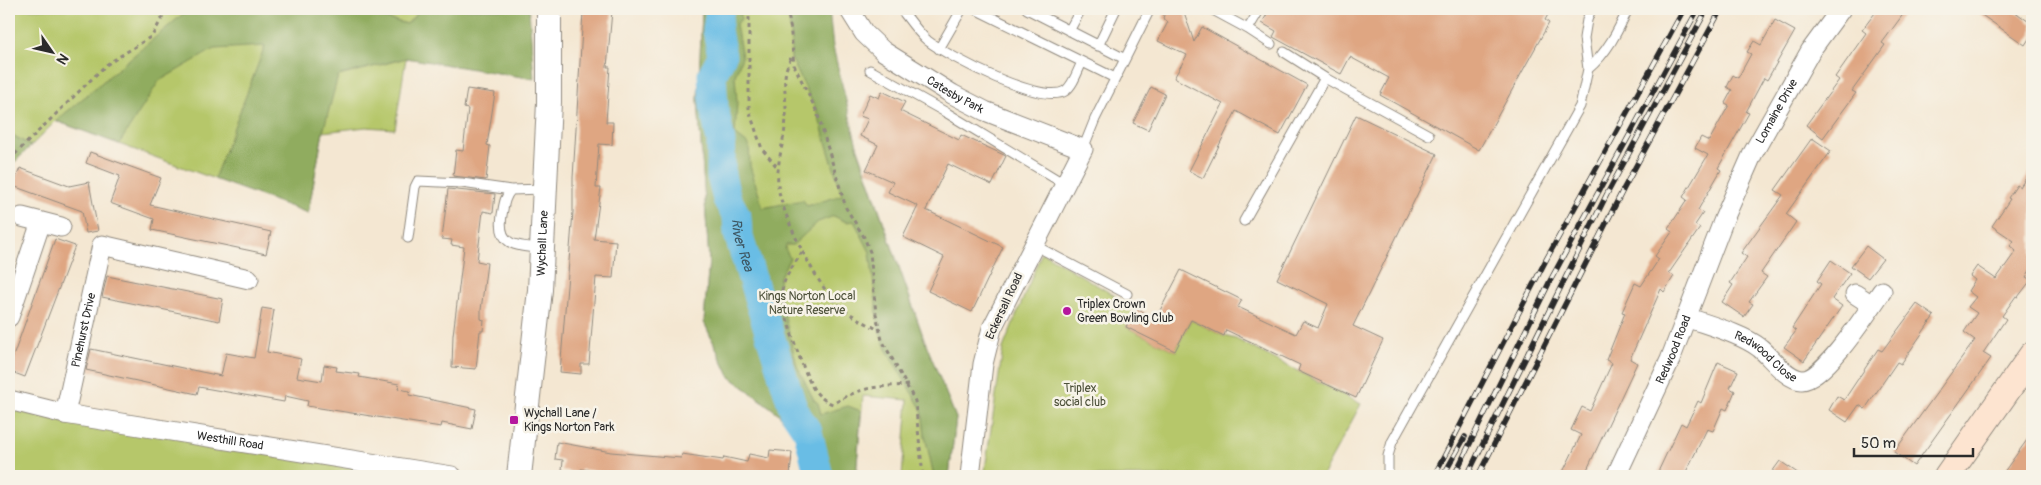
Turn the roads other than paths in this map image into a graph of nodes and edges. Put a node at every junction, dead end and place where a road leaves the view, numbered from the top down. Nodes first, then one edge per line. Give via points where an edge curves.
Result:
1 (548, 9) edge
2 (849, 9) edge
3 (901, 9) edge
4 (962, 9) edge
5 (975, 9) edge
6 (1027, 9) edge
7 (1081, 9) edge
8 (1116, 9) edge
9 (1150, 9) edge
10 (1211, 9) edge
11 (1260, 9) edge
12 (1591, 9) edge
13 (1628, 9) edge
14 (1840, 9) edge
15 (1041, 12) edge
16 (1248, 29) junction
17 (1070, 31) junction
18 (1271, 44) dead end
19 (1098, 46) junction
20 (939, 49) junction
21 (1284, 52) dead end
22 (1125, 60) junction
23 (1082, 62) junction
24 (1588, 69) junction
25 (870, 70) dead end
26 (1115, 78) junction
27 (1325, 78) junction
28 (1429, 135) dead end
29 (1083, 149) junction
30 (1066, 185) junction
31 (511, 190) junction
32 (544, 190) junction
33 (22, 217) dead end
34 (1724, 220) joint
35 (1244, 221) dead end
36 (41, 222) junction
37 (61, 227) dead end
38 (408, 238) dead end
39 (1034, 245) junction
40 (542, 248) junction
41 (249, 279) dead end
42 (1127, 294) dead end
43 (1855, 294) dead end
44 (9, 317) edge
45 (1686, 317) junction
46 (2026, 368) edge
47 (9, 400) edge
48 (65, 414) junction
49 (452, 476) edge
50 (519, 476) edge
51 (970, 476) edge
52 (1388, 476) edge
53 (1616, 476) edge
54 (1947, 476) edge

1 - 32 street, Wychall Lane via 549,102
2 - 29 street, Catesby Park via 864,34 883,51 952,94 986,111
3 - 20 lane via 926,40
4 - 20 lane
5 - 23 lane
6 - 15 lane
7 - 17 lane
8 - 19 lane
9 - 22 lane
10 - 16 lane
11 - 16 lane
12 - 24 lane via 1584,38
13 - 24 lane via 1600,60
14 - 34 street, Lomaine Drive via 1812,50 1753,153
15 - 17 lane
16 - 18 lane
17 - 19 lane
19 - 22 lane
20 - 23 lane via 992,77 1039,92 1058,94 1069,89
21 - 27 lane
22 - 26 lane
23 - 26 lane
24 - 52 lane via 1580,106 1392,442
25 - 30 lane
26 - 29 lane
27 - 28 lane
27 - 35 lane
29 - 30 street, Eckersall Road
30 - 39 street, Eckersall Road
31 - 32 lane
31 - 38 lane via 418,181
31 - 40 lane via 505,196 500,230 505,239 516,246
32 - 40 street, Wychall Lane
33 - 36 street
34 - 45 street, Redwood Road
36 - 37 street
36 - 44 street
39 - 42 lane
39 - 51 street, Eckersall Road via 997,316 986,345
40 - 50 street, Wychall Lane
41 - 48 street, Pinehurst Drive via 102,245
43 - 45 street, Redwood Close via 1877,298 1824,370 1806,380 1799,380 1787,372 1758,346
45 - 53 street, Redwood Road via 1670,360
46 - 54 main road
47 - 48 street, Westhill Road
48 - 49 street, Westhill Road

